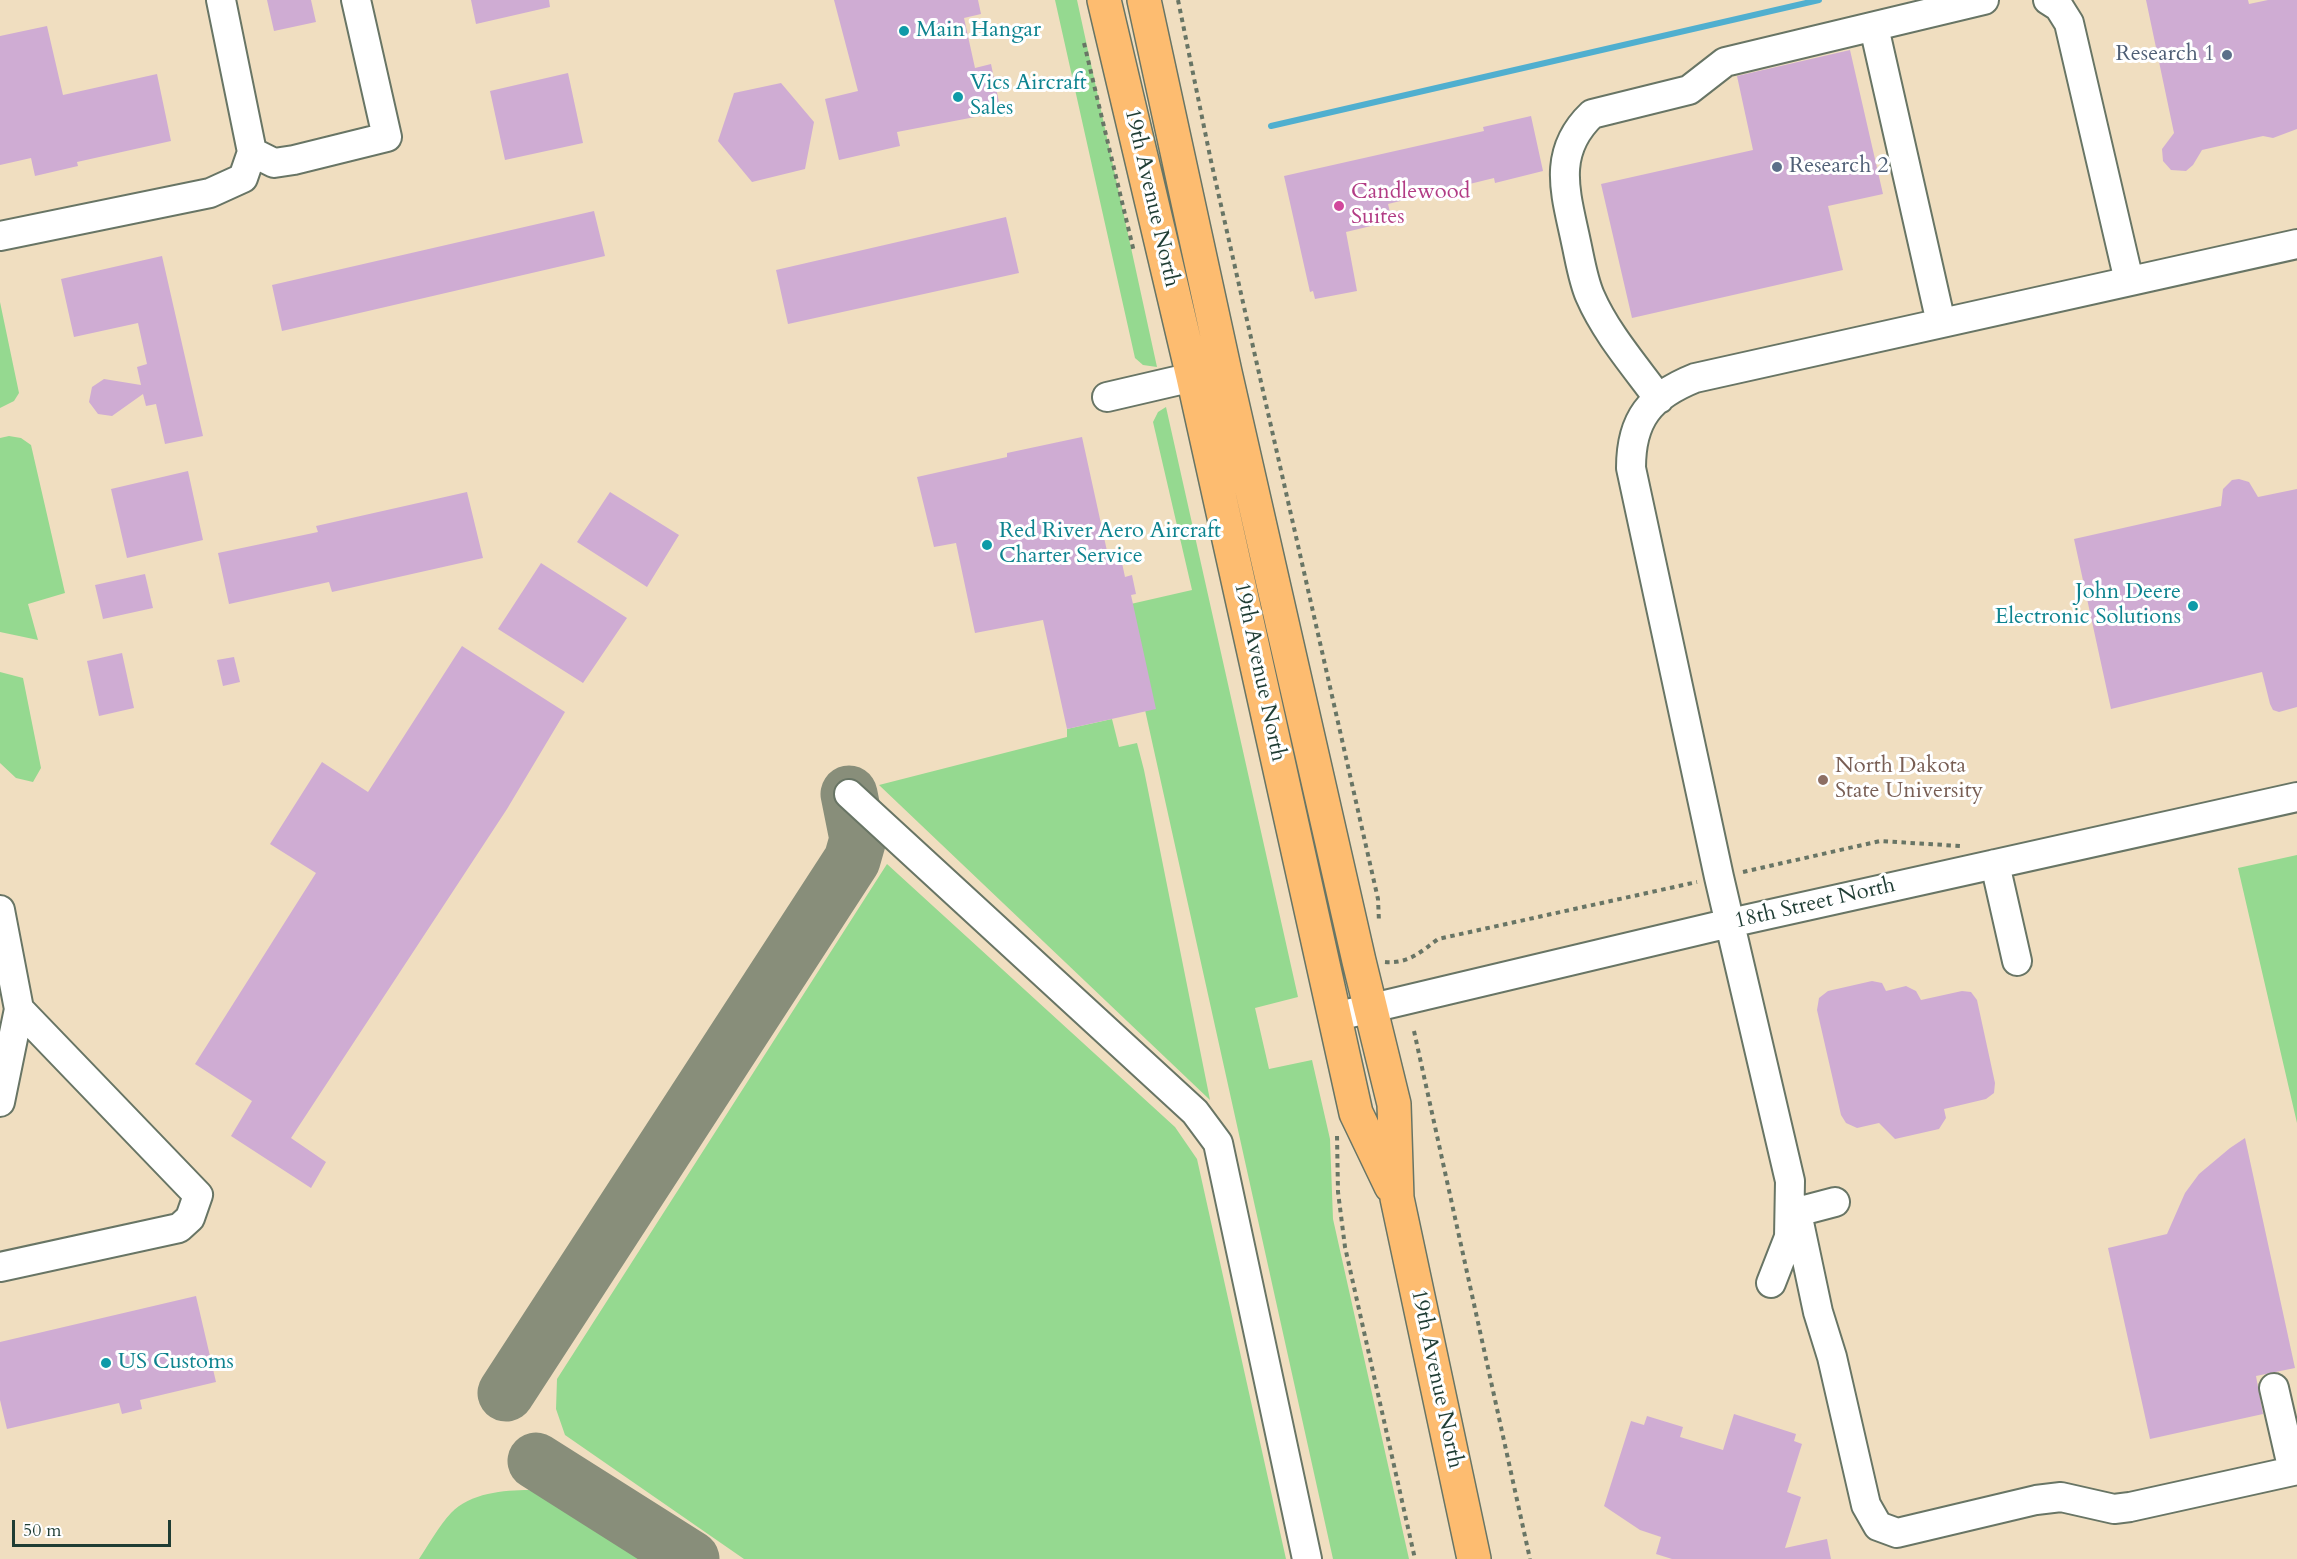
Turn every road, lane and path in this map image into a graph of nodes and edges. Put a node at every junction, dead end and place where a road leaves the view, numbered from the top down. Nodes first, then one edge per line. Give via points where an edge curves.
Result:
1 (221, 0) edge
2 (356, 0) edge
3 (1104, 0) edge
4 (1144, 0) edge
5 (1178, 0) edge
6 (1984, 0) edge
7 (2048, 0) edge
8 (1874, 27) junction
9 (1087, 55) dead end
10 (252, 152) junction
11 (0, 236) edge
12 (1131, 244) dead end
13 (2297, 244) edge
14 (2129, 281) junction
15 (1941, 323) junction
16 (1193, 377) junction
17 (1107, 397) dead end
18 (1659, 399) junction
19 (849, 794) dead end
20 (2297, 797) edge
21 (1963, 846) dead end
22 (1995, 864) junction
23 (1719, 878) junction
24 (0, 910) edge
25 (1730, 923) junction
26 (1380, 933) dead end
27 (1382, 956) dead end
28 (2017, 961) dead end
29 (19, 1008) junction
30 (1370, 1008) junction
31 (1334, 1017) junction
32 (1414, 1031) dead end
33 (0, 1101) edge
34 (1790, 1181) junction
35 (1397, 1198) junction
36 (1834, 1202) dead end
37 (1797, 1212) junction
38 (0, 1267) edge
39 (1771, 1283) dead end
40 (2274, 1388) dead end
41 (1307, 1559) edge
42 (1474, 1559) edge
43 (1530, 1559) edge

1 - 10 street
2 - 10 street via 387,137 274,163
3 - 16 main road, 19th Avenue North
4 - 30 main road, 19th Avenue North
5 - 26 path via 1378,899
6 - 8 street
7 - 14 street via 2059,7 2069,23
8 - 15 street
8 - 18 street via 1725,62 1689,90 1592,114 1580,125 1564,165 1564,188 1589,295 1609,331
9 - 12 path
10 - 11 street via 243,177 210,193
13 - 14 street
14 - 15 street
15 - 18 street via 1695,378
16 - 17 street
16 - 31 main road, 19th Avenue North
18 - 23 street via 1635,428 1631,468
19 - 41 street via 1195,1112 1218,1143
20 - 22 street, 18th Street North
21 - 23 path via 1880,841
22 - 25 street, 18th Street North
22 - 28 street
23 - 25 street
23 - 27 path via 1438,939 1415,957 1396,963 1385,962
24 - 29 street
25 - 30 street, 18th Street North
25 - 34 street
29 - 33 street
29 - 38 street via 198,1195 190,1218 179,1228
30 - 31 street, 18th Street North
30 - 35 main road, 19th Avenue North via 1394,1104
31 - 35 main road, 19th Avenue North via 1356,1113
32 - 43 path
34 - 37 street
34 - 39 street via 1789,1237
35 - 42 main road, 19th Avenue North
36 - 37 street
37 - 40 street via 1866,1505 1878,1526 1897,1533 2061,1497 2114,1509 2130,1507 2293,1471

